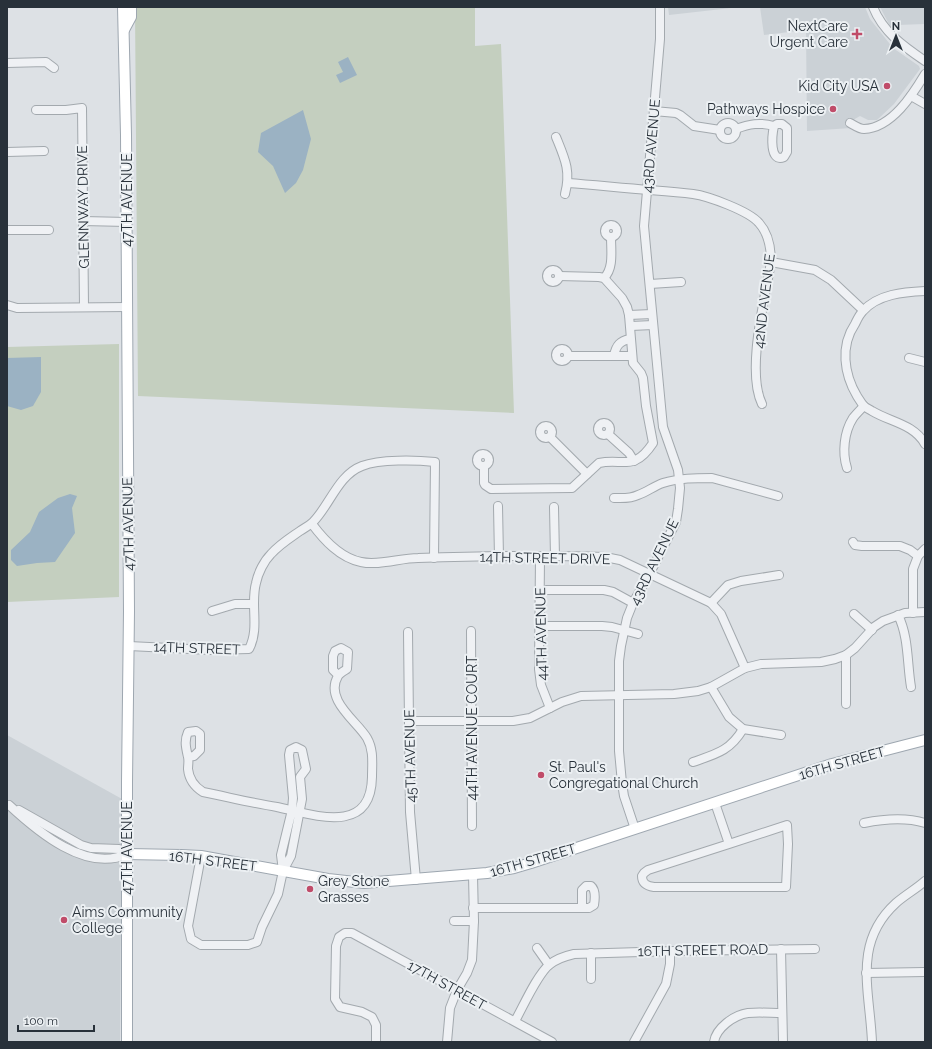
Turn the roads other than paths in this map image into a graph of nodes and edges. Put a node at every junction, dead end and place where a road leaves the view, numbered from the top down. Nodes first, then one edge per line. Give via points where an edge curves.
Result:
1 (118, 7) edge
2 (123, 7) edge
3 (131, 7) edge
4 (660, 7) edge
5 (873, 7) edge
6 (123, 19) junction
7 (123, 32) junction
8 (925, 61) edge
9 (7, 63) edge
10 (54, 68) dead end
11 (925, 74) edge
12 (911, 96) junction
13 (925, 104) edge
14 (36, 110) dead end
15 (654, 111) junction
16 (850, 123) dead end
17 (774, 126) dead end
18 (736, 129) junction
19 (720, 130) junction
20 (556, 137) dead end
21 (44, 151) dead end
22 (7, 152) edge
23 (568, 183) junction
24 (647, 190) junction
25 (565, 194) dead end
26 (83, 221) junction
27 (127, 222) junction
28 (7, 230) edge
29 (49, 230) dead end
30 (611, 237) dead end
31 (771, 262) junction
32 (559, 276) dead end
33 (604, 278) junction
34 (680, 282) dead end
35 (650, 284) junction
36 (925, 291) edge
37 (7, 305) edge
38 (84, 307) junction
39 (127, 307) junction
40 (863, 310) junction
41 (652, 314) junction
42 (629, 315) junction
43 (653, 325) junction
44 (630, 326) junction
45 (630, 339) junction
46 (568, 356) dead end
47 (614, 356) junction
48 (632, 356) junction
49 (909, 358) dead end
50 (925, 362) edge
51 (762, 404) dead end
52 (864, 406) junction
53 (662, 417) junction
54 (648, 419) junction
55 (663, 427) junction
56 (651, 430) junction
57 (608, 434) dead end
58 (550, 437) dead end
59 (925, 444) edge
60 (634, 461) junction
61 (484, 466) dead end
62 (847, 468) dead end
63 (587, 474) junction
64 (679, 480) junction
65 (778, 496) dead end
66 (614, 498) dead end
67 (498, 506) dead end
68 (554, 507) dead end
69 (312, 524) junction
70 (853, 542) dead end
71 (925, 550) edge
72 (918, 556) junction
73 (499, 557) junction
74 (540, 557) junction
75 (555, 557) junction
76 (434, 558) junction
77 (650, 573) junction
78 (778, 575) dead end
79 (540, 590) junction
80 (633, 602) junction
81 (711, 603) junction
82 (254, 604) junction
83 (212, 611) dead end
84 (913, 612) junction
85 (925, 612) edge
86 (854, 614) dead end
87 (898, 615) junction
88 (540, 626) junction
89 (872, 630) junction
90 (471, 631) dead end
91 (623, 631) junction
92 (408, 632) dead end
93 (638, 634) dead end
94 (129, 646) junction
95 (846, 655) junction
96 (745, 668) junction
97 (338, 675) dead end
98 (711, 687) junction
99 (911, 687) dead end
100 (619, 695) junction
101 (846, 704) dead end
102 (550, 708) junction
103 (471, 721) junction
104 (410, 722) junction
105 (743, 729) junction
106 (781, 734) dead end
107 (925, 740) edge
108 (188, 757) dead end
109 (693, 762) dead end
110 (630, 769) dead end
111 (621, 770) junction
112 (300, 776) junction
113 (291, 777) junction
114 (715, 803) junction
115 (8, 804) edge
116 (295, 811) junction
117 (864, 823) dead end
118 (925, 823) edge
119 (472, 826) dead end
120 (635, 829) junction
121 (729, 844) junction
122 (127, 854) junction
123 (200, 856) junction
124 (283, 871) junction
125 (473, 875) junction
126 (416, 880) junction
127 (925, 881) edge
128 (473, 908) junction
129 (582, 908) junction
130 (454, 921) dead end
131 (474, 921) junction
132 (537, 948) dead end
133 (781, 949) junction
134 (815, 949) dead end
135 (670, 951) junction
136 (591, 953) junction
137 (549, 965) junction
138 (925, 972) edge
139 (866, 973) junction
140 (591, 978) dead end
141 (457, 990) junction
142 (782, 1013) junction
143 (515, 1022) junction
144 (127, 1042) edge
145 (376, 1042) edge
146 (447, 1042) edge
147 (552, 1042) edge
148 (634, 1042) edge
149 (714, 1042) edge
150 (783, 1042) edge
151 (872, 1042) edge

1 - 6 main road
2 - 6 main road, 47TH AVENUE
3 - 7 main road via 130,17
4 - 15 street, 43RD AVENUE via 661,34
5 - 8 street via 890,34
6 - 7 main road, 47TH AVENUE
7 - 27 main road, 47TH AVENUE
9 - 10 street via 46,62
11 - 12 street
12 - 13 street
12 - 16 street via 890,118 873,128 863,129
14 - 26 street, GLENNWAY DRIVE via 82,108
15 - 19 street via 676,113 694,126
15 - 24 street, 43RD AVENUE
17 - 18 street via 765,123 749,124
18 - 19 street via 727,123
18 - 19 street via 734,137 727,140 723,138
20 - 23 street via 567,166
21 - 22 street
23 - 24 street, 42ND AVENUE
23 - 25 street
24 - 31 street, 42ND AVENUE via 701,196 749,214 765,230 770,243
24 - 35 street, 43RD AVENUE via 644,226
26 - 27 street
26 - 38 street, GLENNWAY DRIVE
27 - 39 main road, 47TH AVENUE
28 - 29 street
30 - 33 street via 611,266
31 - 40 street via 816,270 831,280
31 - 51 street, 42ND AVENUE via 757,343 756,380
32 - 33 street
33 - 42 street via 622,298
34 - 35 street
35 - 41 street, 43RD AVENUE
36 - 40 street via 896,293
37 - 38 street via 17,308
38 - 39 street
39 - 94 main road, 47TH AVENUE
40 - 52 street via 852,327 845,358 848,378
41 - 42 street
41 - 43 street, 43RD AVENUE
42 - 44 street
43 - 44 street
43 - 53 street, 43RD AVENUE
44 - 45 street
45 - 47 street via 620,343
45 - 48 street
46 - 47 street
47 - 48 street
48 - 54 street via 633,363 643,378
49 - 50 street
52 - 59 street via 913,430
52 - 62 street via 848,427 845,462
53 - 54 street
53 - 55 street, 43RD AVENUE
54 - 56 street
55 - 56 street
55 - 64 street, 43RD AVENUE
56 - 60 street via 652,443 640,458
57 - 60 street
58 - 63 street
60 - 63 street via 599,463
61 - 63 street via 484,483 491,489 572,488
64 - 65 street via 712,478
64 - 66 street via 665,483 631,498
64 - 77 street, 43RD AVENUE via 680,497 676,522
67 - 73 street
68 - 75 street
69 - 76 street, 14TH STREET DRIVE via 342,555 361,562
69 - 76 street, 14TH STREET via 341,482 361,466 373,462 435,462
69 - 82 street, 14TH STREET via 286,540 270,555 256,583
70 - 72 street via 862,546 900,546
71 - 72 street
72 - 84 street via 913,569
73 - 74 street, 14TH STREET DRIVE
73 - 76 street, 14TH STREET DRIVE
74 - 75 street, 14TH STREET DRIVE
74 - 79 street, 44TH AVENUE
75 - 77 street, 14TH STREET DRIVE via 605,557 620,560
77 - 80 street, 43RD AVENUE
77 - 81 street, 14TH STREET DRIVE
78 - 81 street via 728,585
79 - 80 street via 604,590
79 - 88 street, 44TH AVENUE
80 - 91 street, 43RD AVENUE
81 - 96 street, 14TH STREET DRIVE via 721,614
82 - 83 street via 235,604
82 - 94 street, 14TH STREET via 253,641 249,649
84 - 85 street
84 - 87 street
86 - 89 street
87 - 89 street via 883,621
87 - 99 street via 903,624
88 - 91 street via 602,626
88 - 102 street, 44TH AVENUE via 541,685
89 - 95 street
90 - 103 street, 44TH AVENUE COURT
91 - 93 street
91 - 100 street, 43RD AVENUE via 619,661
92 - 104 street, 45TH AVENUE
94 - 122 main road, 47TH AVENUE
95 - 96 street via 821,662 761,664
95 - 101 street
96 - 98 street
97 - 116 street via 335,691 339,704 367,738 371,748 372,789 364,806 345,817
98 - 100 street via 687,694
98 - 105 street via 729,717
100 - 102 street via 581,696
100 - 111 street, 43RD AVENUE
102 - 103 street via 524,720
103 - 104 street
103 - 119 street, 44TH AVENUE COURT
104 - 126 street, 45TH AVENUE via 410,812
105 - 106 street
105 - 109 street via 738,738 725,749
107 - 114 main road, 16TH STREET via 832,764
108 - 116 street via 190,778 203,792
110 - 111 street
111 - 120 street, 43RD AVENUE via 624,796
112 - 113 street
112 - 113 street via 306,769 302,750 296,747 290,750 289,755
112 - 116 street via 302,799
113 - 116 street
114 - 120 main road, 16TH STREET
114 - 121 street
115 - 122 street via 81,845 119,849
116 - 124 street via 281,855
117 - 118 street via 894,819
120 - 125 main road, 16TH STREET via 514,868
121 - 121 street via 787,825 786,887 654,887 643,882 642,876 648,870
122 - 123 main road, 16TH STREET
122 - 144 main road, 47TH AVENUE
123 - 124 main road, 16TH STREET
123 - 124 street via 188,926 191,939 201,945 248,945 257,942 278,894
124 - 126 main road, 16TH STREET via 348,882
125 - 126 main road, 16TH STREET
125 - 128 street
127 - 139 street via 894,904 880,922 871,941
128 - 129 street
128 - 131 street
129 - 129 street via 592,907 595,903 594,889 588,886 582,890
130 - 131 street
131 - 141 street via 472,960
132 - 137 street
133 - 134 street, 16TH STREET ROAD
133 - 135 street, 16TH STREET ROAD
133 - 142 street
135 - 136 street, 16TH STREET ROAD
135 - 148 street via 666,984
136 - 137 street, 16TH STREET ROAD via 563,957
136 - 140 street
137 - 143 street, 16TH STREET ROAD
138 - 139 street
139 - 151 street
141 - 143 street, 17TH STREET
141 - 145 street, 17TH STREET via 352,933 345,933 339,937 336,946 335,999 340,1007 372,1017 376,1025
141 - 146 street via 450,1008
142 - 149 street via 749,1013 734,1018 720,1029
142 - 150 street
143 - 147 street, 17TH STREET

